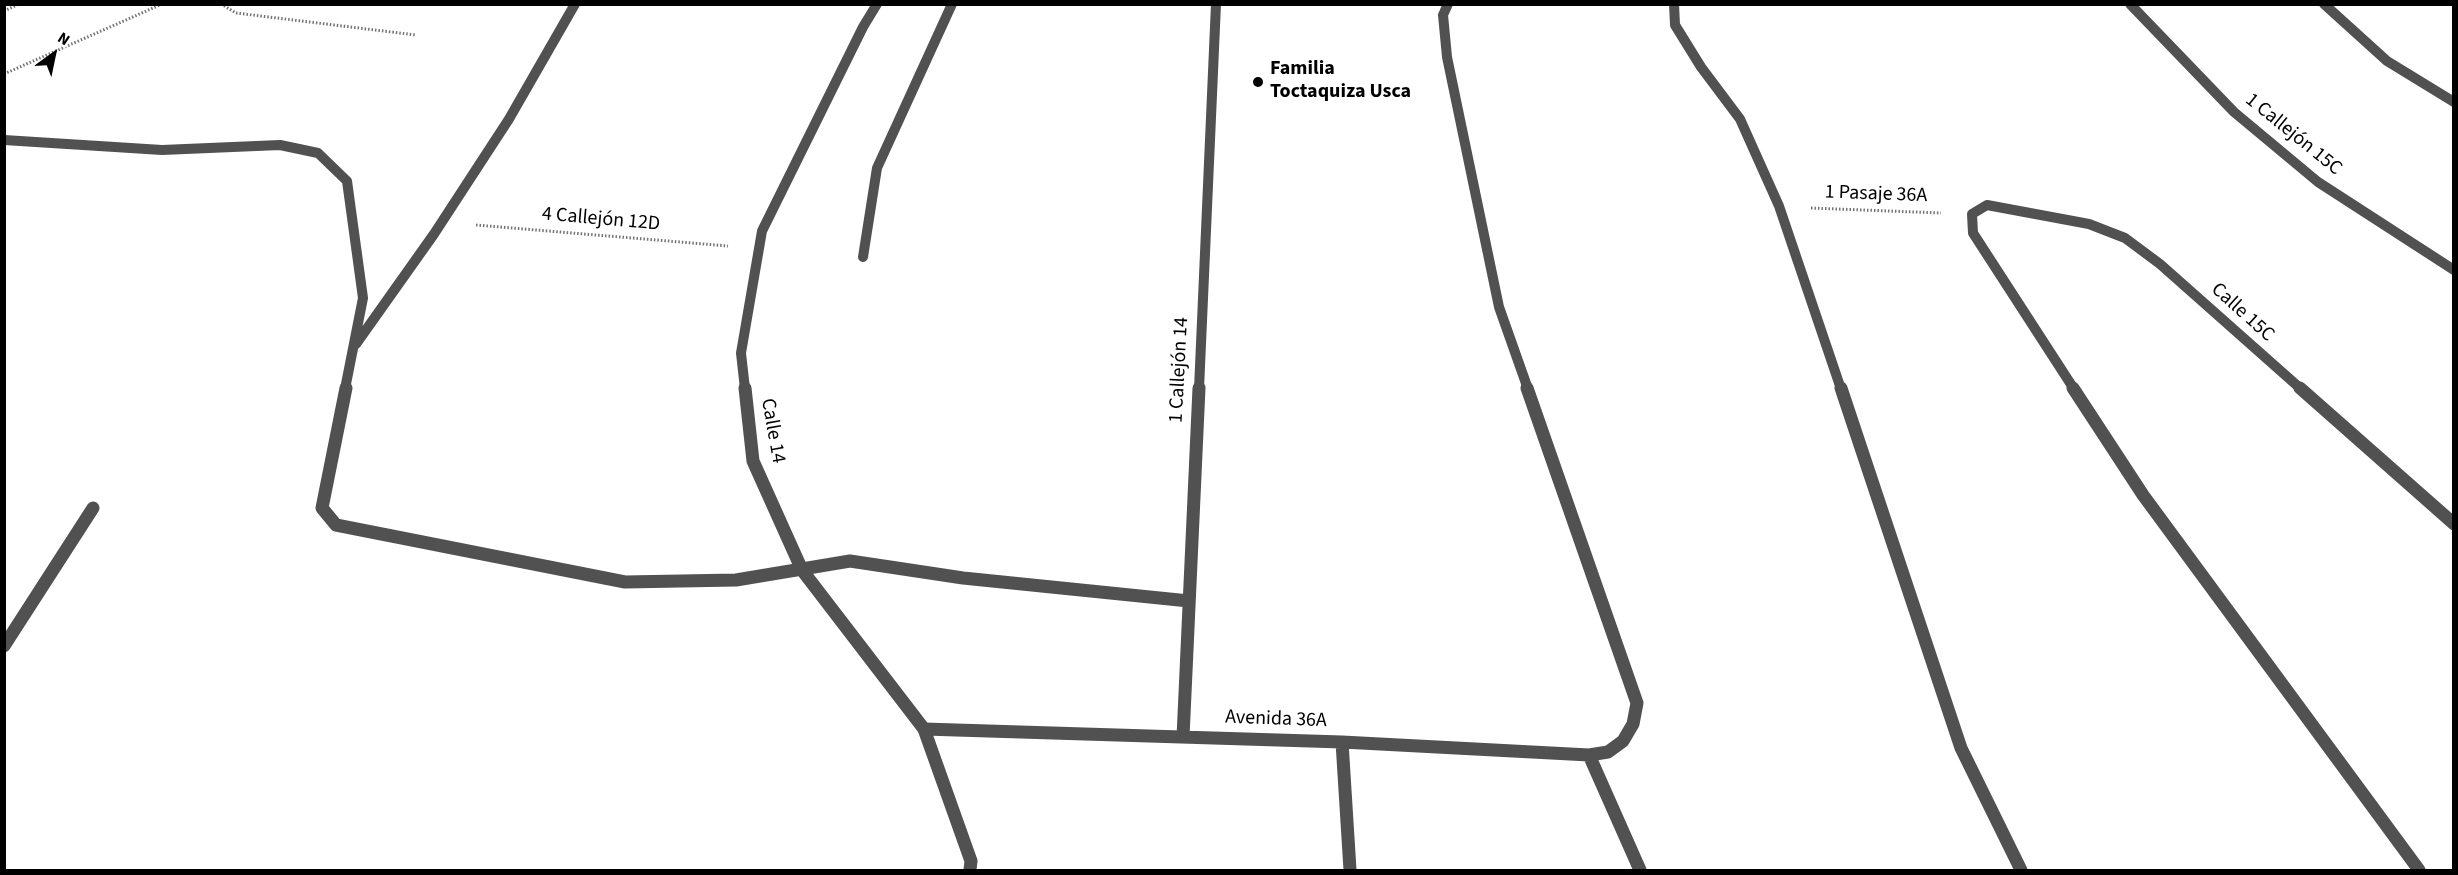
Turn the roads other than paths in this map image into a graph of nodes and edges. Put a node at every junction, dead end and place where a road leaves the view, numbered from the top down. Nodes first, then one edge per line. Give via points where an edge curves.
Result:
1 (575, 4) edge
2 (877, 4) edge
3 (952, 4) edge
4 (1216, 4) edge
5 (1448, 4) edge
6 (1674, 4) edge
7 (2130, 4) edge
8 (2324, 4) edge
9 (2454, 102) edge
10 (4, 140) edge
11 (863, 257) dead end
12 (2454, 270) edge
13 (354, 348) junction
14 (93, 508) dead end
15 (2454, 524) edge
16 (802, 570) junction
17 (1189, 601) junction
18 (4, 646) edge
19 (924, 729) junction
20 (1183, 737) junction
21 (1342, 742) junction
22 (1589, 755) junction
23 (970, 870) edge
24 (1350, 870) edge
25 (1640, 870) edge
26 (2021, 870) edge
27 (2419, 870) edge

1 - 13 street via 509,119
2 - 16 street, Calle 14 via 762,231 741,353 753,461
3 - 11 street via 877,168
4 - 17 street, 1 Callejón 14
5 - 22 street, Avenida 36A via 1443,15 1447,57 1499,306 1637,703 1633,723 1623,741 1608,752
6 - 26 street via 1675,25 1701,68 1740,119 1779,206 1961,748
7 - 12 street, 1 Callejón 15C via 2234,112 2318,182
8 - 9 street via 2387,61
10 - 13 street via 162,150 280,145 318,153 347,181 363,298
13 - 16 street via 322,507 336,525 625,582 736,580
14 - 18 street
15 - 27 street, Calle 15C via 2160,264 2125,238 2089,224 1987,205 1972,214 1973,233 2143,495
16 - 17 street via 850,561 963,578
16 - 19 street, Calle 14
17 - 20 street, 1 Callejón 14
19 - 20 street, Avenida 36A
19 - 23 street, Calle 14 via 971,861
20 - 21 street, Avenida 36A
21 - 22 street, Avenida 36A
21 - 24 street
22 - 25 street

